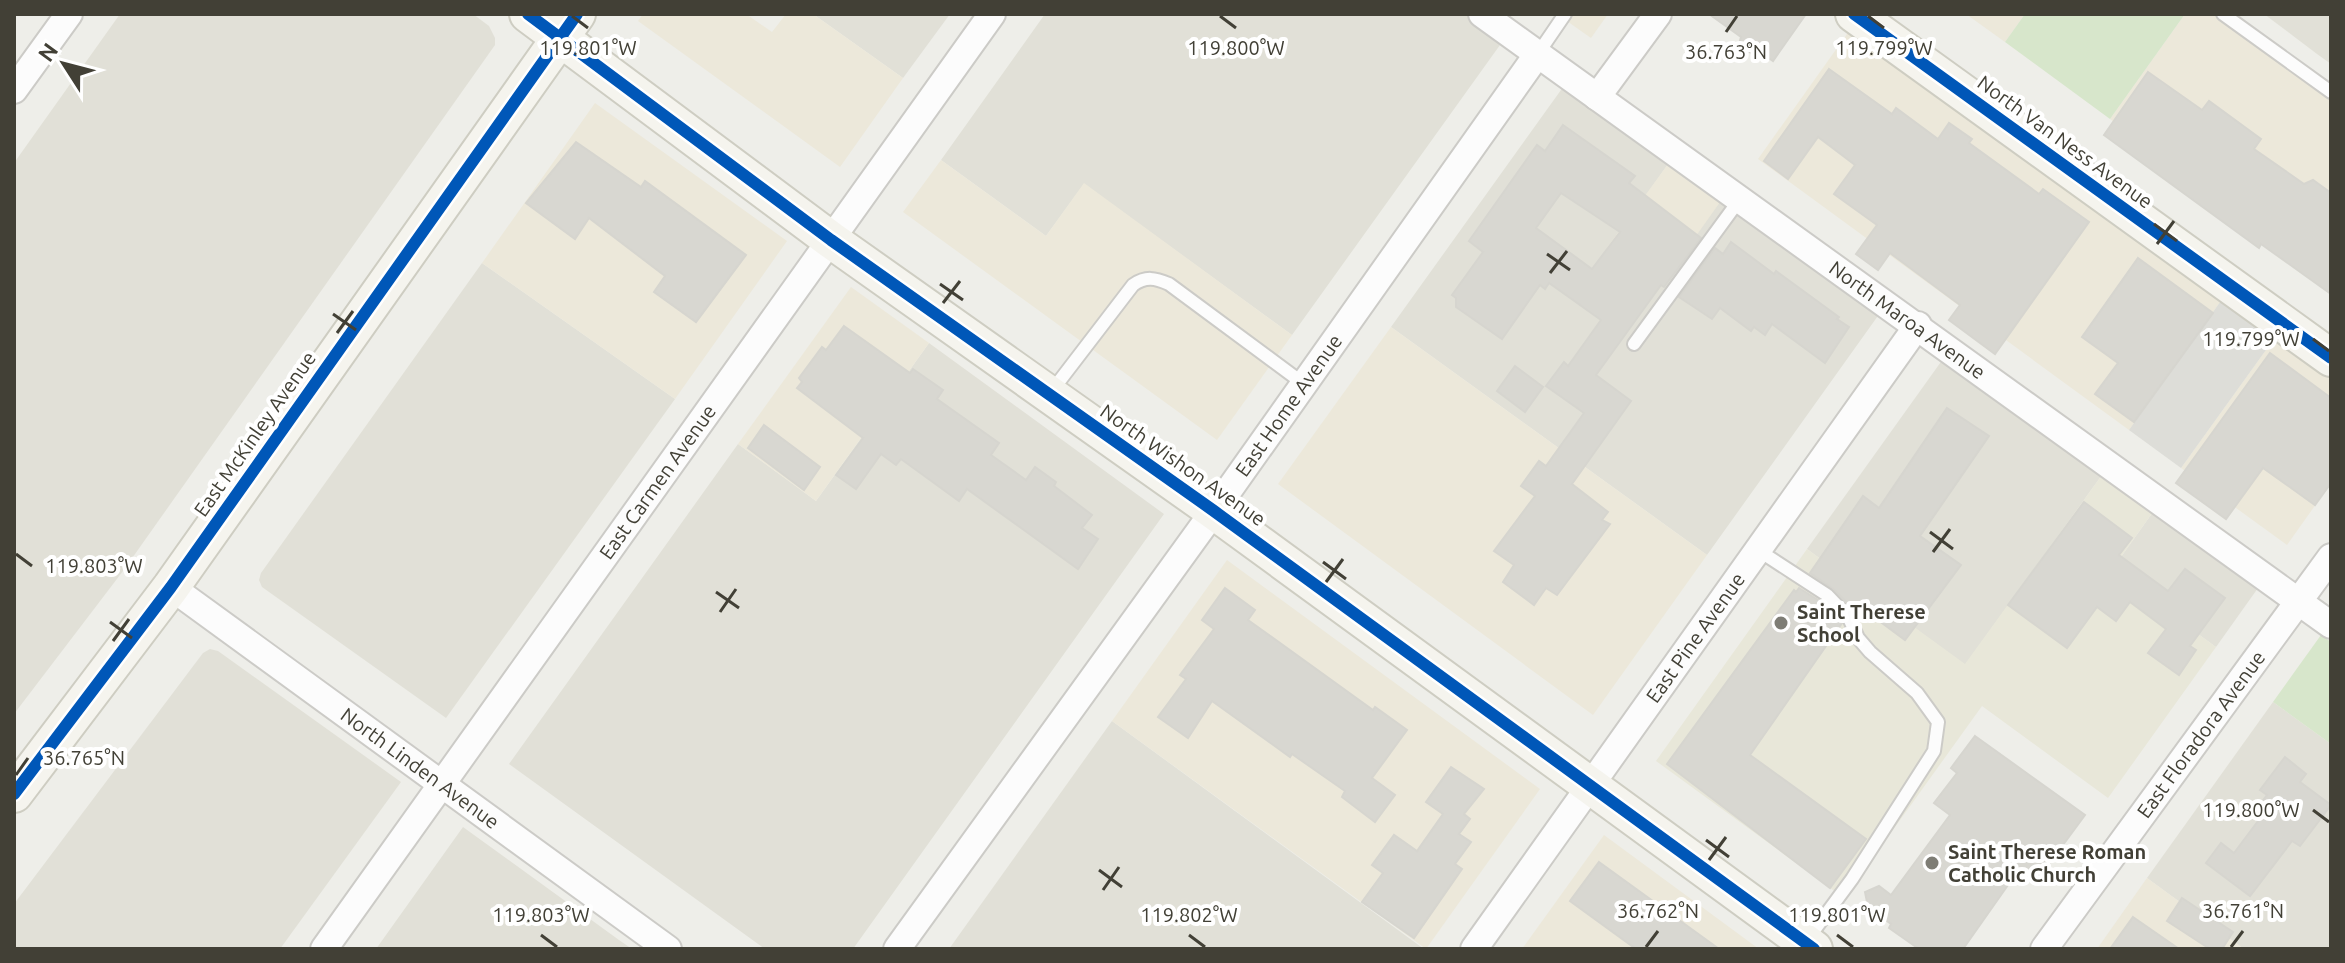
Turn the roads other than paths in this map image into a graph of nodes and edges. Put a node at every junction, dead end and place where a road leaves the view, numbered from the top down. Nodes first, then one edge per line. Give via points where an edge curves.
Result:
1 (69, 14) edge
2 (528, 14) edge
3 (992, 14) edge
4 (1482, 14) edge
5 (1565, 14) edge
6 (1658, 14) edge
7 (1854, 14) edge
8 (2223, 14) edge
9 (569, 26) edge
10 (1537, 55) junction
11 (14, 90) edge
12 (2331, 92) edge
13 (1597, 97) junction
14 (1740, 199) junction
15 (831, 240) junction
16 (1918, 325) junction
17 (1634, 344) dead end
18 (2331, 358) edge
19 (1304, 384) junction
20 (1049, 395) junction
21 (1214, 511) junction
22 (1758, 550) junction
23 (2331, 557) edge
24 (171, 587) junction
25 (2299, 602) junction
26 (2331, 625) edge
27 (441, 784) junction
28 (1591, 785) junction
29 (14, 794) edge
30 (1809, 946) edge
31 (324, 949) edge
32 (668, 949) edge
33 (897, 949) edge
34 (1474, 949) edge
35 (2044, 949) edge

1 - 11 street
2 - 9 main road, North Wishon Avenue
3 - 15 street, East Carmen Avenue
4 - 10 street, North Maroa Avenue
5 - 10 lane
6 - 13 street
7 - 18 main road, North Van Ness Avenue
8 - 12 lane
9 - 15 main road, North Wishon Avenue
9 - 24 main road, East McKinley Avenue
10 - 13 street, North Maroa Avenue
10 - 19 street, East Home Avenue
13 - 14 street, North Maroa Avenue
14 - 16 street, North Maroa Avenue
14 - 17 lane
15 - 20 main road, North Wishon Avenue
15 - 27 street, East Carmen Avenue
16 - 22 street, East Pine Avenue
16 - 25 street, North Maroa Avenue
19 - 20 lane via 1154,278 1133,285
19 - 21 street, East Home Avenue
20 - 21 main road, North Wishon Avenue
21 - 28 main road, North Wishon Avenue
21 - 33 street, East Home Avenue
22 - 28 street, East Pine Avenue
22 - 30 lane via 1827,595 1870,652 1917,693 1938,722 1934,751
23 - 25 street, East Floradora Avenue
24 - 27 street, North Linden Avenue
24 - 29 main road, East McKinley Avenue
25 - 26 street, North Maroa Avenue
25 - 35 street, East Floradora Avenue
27 - 31 street, East Carmen Avenue
27 - 32 street, North Linden Avenue
28 - 30 main road, North Wishon Avenue
28 - 34 street, East Pine Avenue

